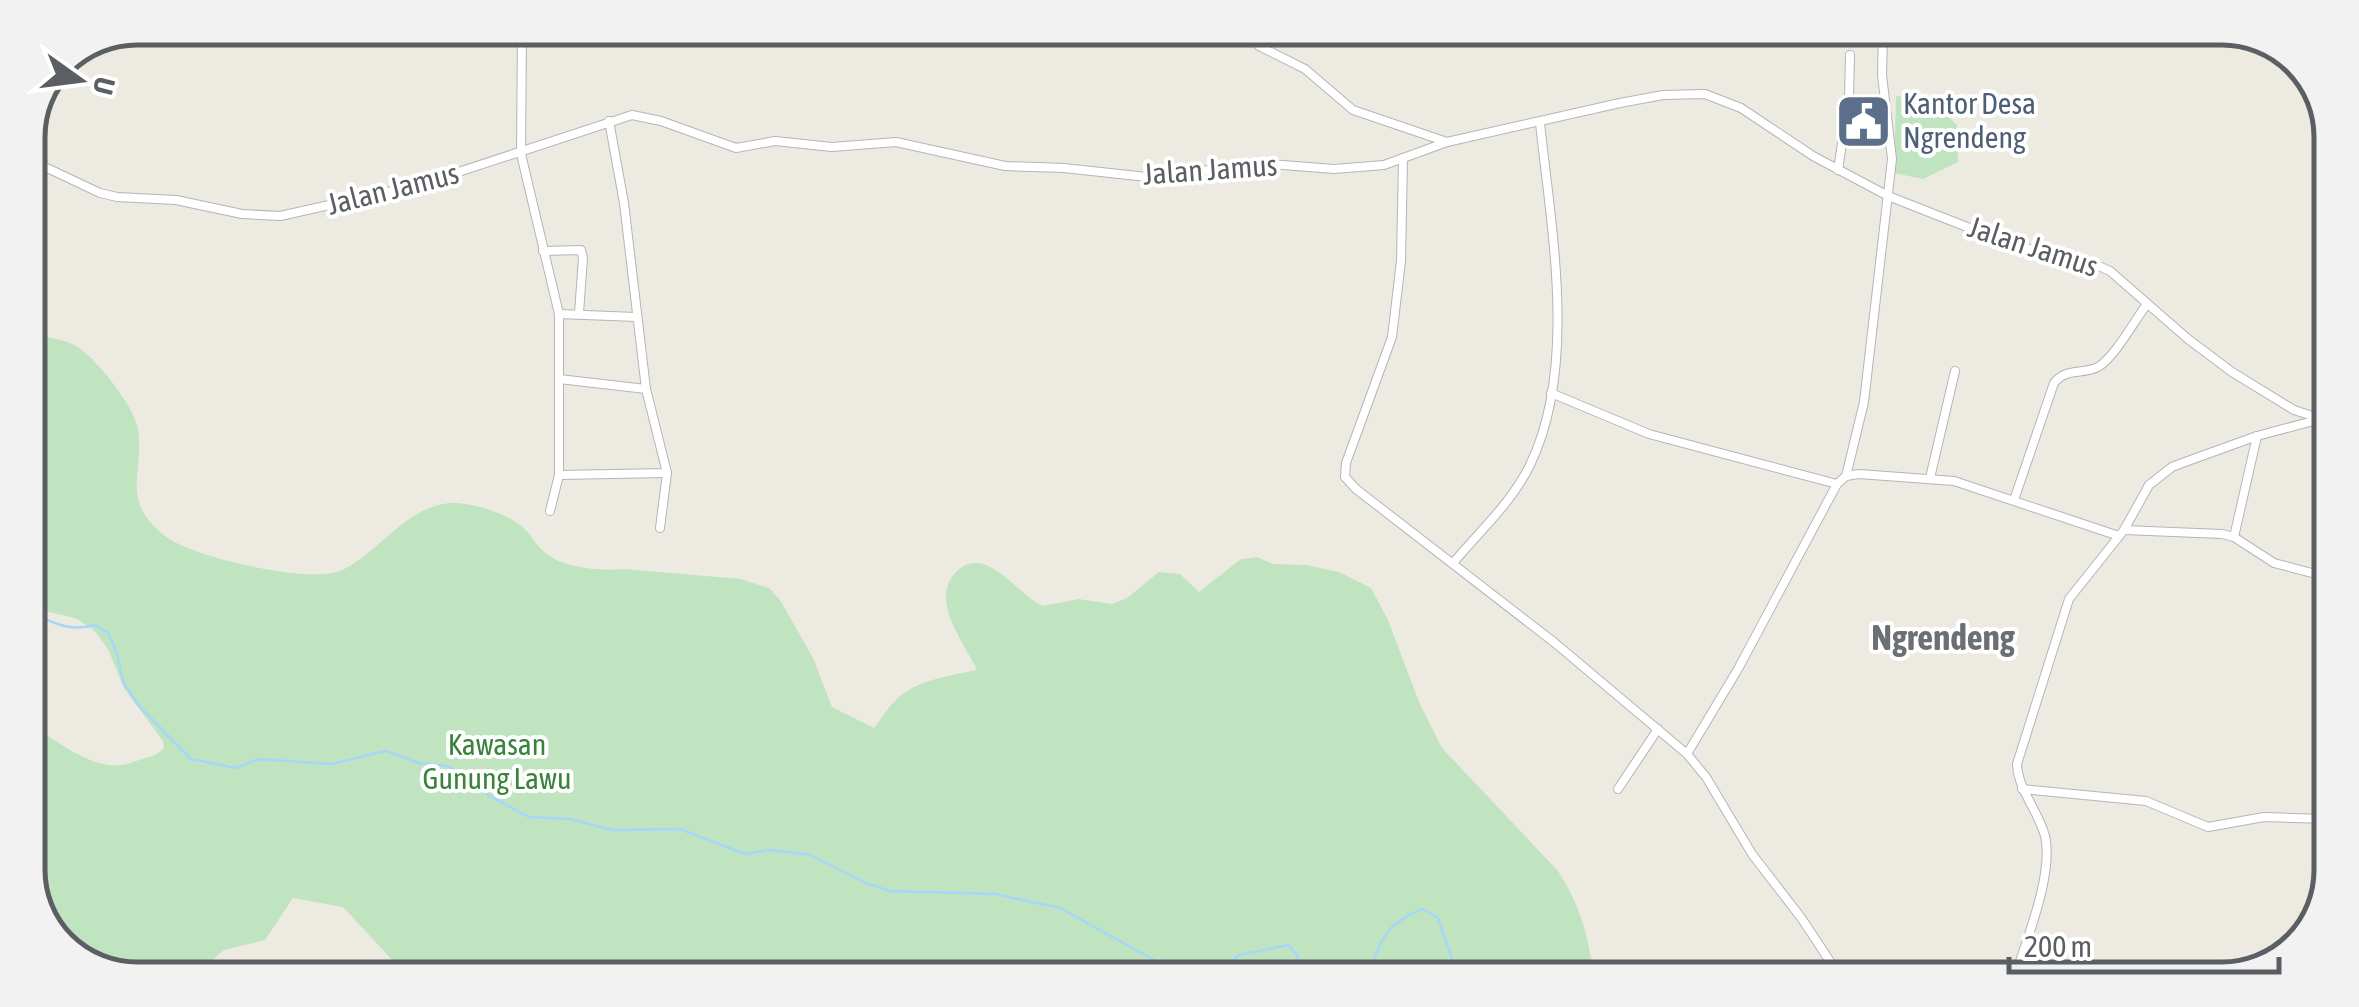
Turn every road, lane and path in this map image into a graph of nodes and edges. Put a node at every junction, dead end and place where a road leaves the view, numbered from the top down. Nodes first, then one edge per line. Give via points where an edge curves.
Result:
1 (522, 45) edge
2 (1258, 45) edge
3 (1883, 45) edge
4 (1850, 56) dead end
5 (609, 121) junction
6 (1540, 123) junction
7 (1447, 142) junction
8 (521, 154) junction
9 (1404, 158) junction
10 (45, 167) edge
11 (1838, 170) junction
12 (1888, 196) junction
13 (543, 251) junction
14 (2147, 304) junction
15 (578, 313) junction
16 (559, 314) junction
17 (636, 317) junction
18 (1954, 371) dead end
19 (558, 379) junction
20 (646, 389) junction
21 (1551, 393) junction
22 (2314, 419) edge
23 (2314, 421) edge
24 (2257, 436) junction
25 (667, 473) junction
26 (559, 474) junction
27 (1846, 476) junction
28 (1930, 478) junction
29 (1838, 484) junction
30 (2014, 500) junction
31 (550, 511) dead end
32 (660, 528) dead end
33 (2122, 533) junction
34 (2234, 538) junction
35 (1454, 562) junction
36 (2314, 574) edge
37 (1658, 729) junction
38 (1687, 754) junction
39 (2022, 788) junction
40 (1618, 789) dead end
41 (2314, 820) edge
42 (2024, 949) junction
43 (1830, 962) edge
44 (2020, 962) edge
45 (2044, 962) edge

1 - 8 street
2 - 7 street via 1305,69 1353,110
3 - 12 street via 1892,159
4 - 11 street
5 - 8 street, Jalan Jamus
5 - 9 street, Jalan Jamus via 642,116 736,148 775,141 832,147 896,142 1005,166 1156,178 1256,163 1360,168
5 - 17 street
6 - 7 street, Jalan Jamus
6 - 11 street, Jalan Jamus via 1663,94 1705,94 1741,108
6 - 21 street via 1557,288
7 - 9 street, Jalan Jamus
8 - 10 street, Jalan Jamus via 399,190 261,217 176,200 117,197
8 - 13 street
9 - 35 street via 1398,304 1344,471 1356,489
11 - 12 street, Jalan Jamus
12 - 14 street, Jalan Jamus via 2013,245 2094,264
12 - 27 street via 1864,402
13 - 15 street via 581,250
13 - 16 street
14 - 22 street, Jalan Jamus via 2232,372
14 - 30 street via 2106,360 2054,383
15 - 16 street
15 - 17 street
16 - 19 street
17 - 20 street
18 - 28 street
19 - 20 street
19 - 26 street
20 - 25 street
21 - 29 street via 1649,434
21 - 35 street via 1530,466
23 - 24 street
24 - 33 street via 2160,476
24 - 34 street
25 - 26 street
25 - 32 street
26 - 31 street
27 - 28 street
27 - 29 street
28 - 30 street
29 - 38 street
30 - 33 street
33 - 34 street
33 - 39 street via 2066,606 2018,756
34 - 36 street via 2274,563
35 - 37 street
37 - 38 street
37 - 40 street
38 - 43 street
39 - 41 street via 2146,801 2208,827 2264,817
39 - 42 street via 2047,851
42 - 44 street
42 - 45 street

